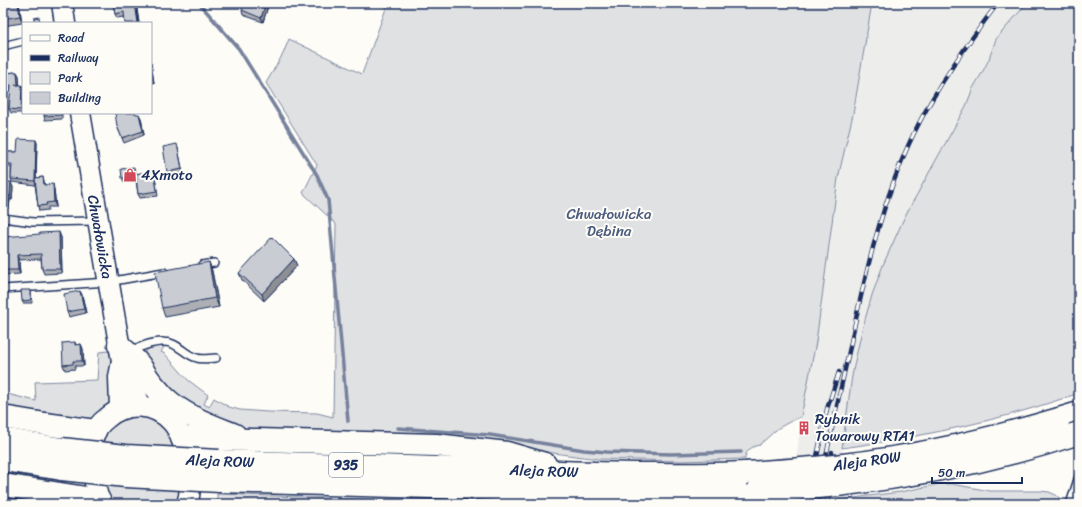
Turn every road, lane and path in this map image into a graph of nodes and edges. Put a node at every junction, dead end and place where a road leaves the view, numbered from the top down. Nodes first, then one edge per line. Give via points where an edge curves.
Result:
1 (62, 3) edge
2 (65, 22) edge
3 (22, 41) edge
4 (3, 46) edge
5 (80, 114) edge
6 (3, 218) edge
7 (97, 221) junction
8 (214, 263) dead end
9 (191, 267) edge
10 (168, 271) edge
11 (108, 282) junction
12 (3, 289) edge
13 (122, 353) junction
14 (216, 358) dead end
15 (140, 406) junction
16 (120, 409) junction
17 (1079, 413) edge
18 (3, 417) edge
19 (95, 431) junction
20 (1079, 433) edge
21 (182, 438) junction
22 (3, 440) edge
23 (249, 440) junction
24 (62, 459) junction
25 (3, 460) edge
26 (219, 471) junction
27 (571, 472) junction
28 (1079, 476) edge
29 (3, 485) edge
30 (601, 492) junction
31 (99, 502) edge
32 (187, 504) edge
33 (536, 504) edge
34 (1070, 504) edge

1 - 2 main road
3 - 4 lane
5 - 7 main road, Chwałowicka
6 - 7 lane via 33,222
7 - 11 main road, Chwałowicka
8 - 9 lane
10 - 11 lane
11 - 12 lane
11 - 13 main road, Chwałowicka
13 - 14 lane via 151,343 164,342 174,344 197,359
13 - 15 main road, Chwałowicka
13 - 16 main road, Chwałowicka via 119,377
13 - 23 main road via 138,363 164,397 190,416
15 - 16 main road
15 - 21 main road via 163,414 176,426
16 - 19 main road via 103,421
17 - 27 main road, Aleja ROW / 935, bridge via 927,452 844,465 746,473
18 - 19 main road
19 - 31 main road via 91,455
20 - 30 main road, Aleja ROW / 935, bridge via 1002,455 930,471 845,484 757,492
21 - 23 main road
21 - 32 main road via 190,476
22 - 24 main road, Aleja ROW / 935
23 - 27 main road via 466,448 507,453
24 - 25 main road, Aleja ROW / 935
24 - 26 main road, Aleja ROW / 935, bridge via 126,456
26 - 27 main road, Aleja ROW / 935
26 - 30 main road, Aleja ROW / 935
28 - 34 lane
29 - 31 main road
30 - 33 main road

